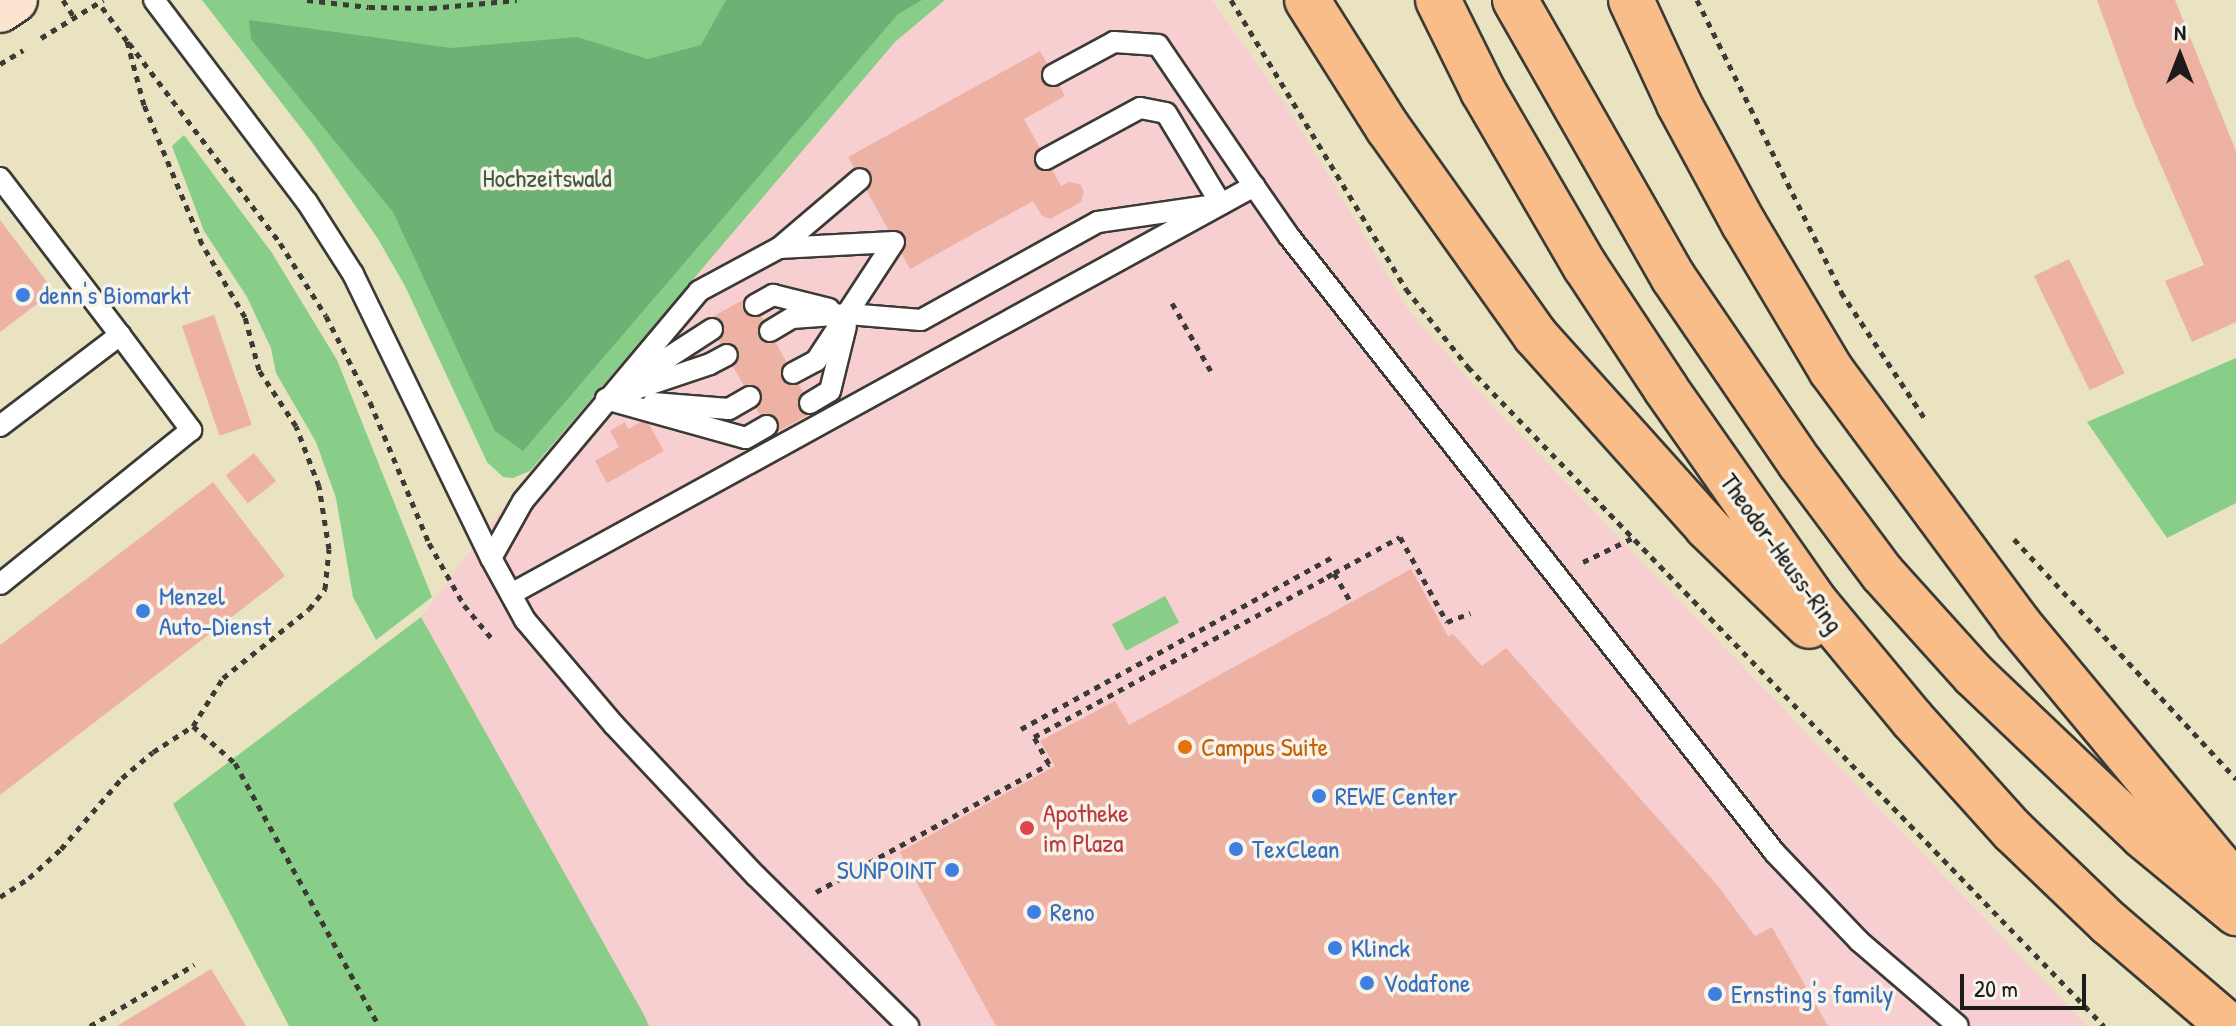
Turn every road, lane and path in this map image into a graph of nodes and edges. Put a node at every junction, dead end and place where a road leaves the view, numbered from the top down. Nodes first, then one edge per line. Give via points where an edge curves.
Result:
1 (15, 0) edge
2 (63, 0) edge
3 (154, 0) edge
4 (307, 0) edge
5 (517, 0) edge
6 (1231, 0) edge
7 (1307, 0) edge
8 (1438, 0) edge
9 (1515, 0) edge
10 (1631, 0) edge
11 (1697, 0) edge
12 (101, 2) edge
13 (0, 10) edge
14 (74, 17) junction
15 (37, 41) dead end
16 (127, 41) junction
17 (25, 49) dead end
18 (0, 64) edge
19 (1053, 75) dead end
20 (1046, 159) dead end
21 (0, 178) edge
22 (860, 179) dead end
23 (1254, 186) junction
24 (1221, 204) junction
25 (779, 248) junction
26 (1172, 303) dead end
27 (755, 305) dead end
28 (848, 314) junction
29 (712, 329) dead end
30 (770, 331) dead end
31 (120, 335) junction
32 (727, 355) dead end
33 (793, 373) dead end
34 (1213, 375) dead end
35 (750, 397) dead end
36 (606, 399) junction
37 (810, 403) dead end
38 (0, 426) edge
39 (767, 426) dead end
40 (1933, 431) dead end
41 (2004, 529) dead end
42 (1635, 537) junction
43 (1332, 557) dead end
44 (491, 558) junction
45 (1575, 566) dead end
46 (1334, 573) junction
47 (0, 584) edge
48 (511, 594) junction
49 (1351, 603) dead end
50 (1470, 613) dead end
51 (493, 640) dead end
52 (1912, 719) junction
53 (193, 726) junction
54 (1021, 729) dead end
55 (2236, 779) edge
56 (2236, 886) edge
57 (825, 888) dead end
58 (0, 897) edge
59 (2236, 913) edge
60 (194, 965) dead end
61 (90, 1026) edge
62 (379, 1026) edge
63 (908, 1026) edge
64 (1958, 1026) edge
65 (2104, 1026) edge
66 (2229, 1026) edge

1 - 13 street
2 - 14 path
3 - 44 lane via 307,202 353,274
4 - 5 path via 431,8
6 - 42 path via 1420,307 1468,367
7 - 52 highway via 1486,268 1590,401 1767,588
8 - 52 highway, Theodor-Heuss-Ring via 1538,186 1666,389 1816,603
9 - 59 highway via 1673,277 1882,573 1985,686 2143,836
10 - 56 highway via 1686,117 1831,370 2018,623
11 - 40 path via 1841,292
12 - 14 path
12 - 16 path
14 - 15 path
16 - 51 path via 280,243 326,316 370,402 429,543 464,605
16 - 53 path via 144,105 202,244 245,317 259,370 296,426 319,486 329,549 325,589 309,609 223,678
17 - 18 path
19 - 23 lane via 1114,42 1158,45
20 - 24 lane via 1140,108 1166,113
21 - 31 lane
22 - 25 lane
23 - 24 lane
23 - 64 lane via 1775,853 1859,941
24 - 28 lane via 1098,222 921,320
24 - 48 lane
25 - 28 lane via 894,242
25 - 36 lane via 699,291
26 - 34 path
27 - 28 lane via 773,295
28 - 30 lane via 792,318
28 - 33 lane via 816,361
28 - 37 lane via 830,391
29 - 36 lane
31 - 38 lane
31 - 47 lane via 191,430
32 - 36 lane
35 - 36 lane via 729,409
36 - 39 lane via 746,438
36 - 44 lane via 523,501
41 - 55 path
42 - 45 path
42 - 65 path via 1819,735
43 - 54 path
44 - 48 lane
46 - 49 path
46 - 50 path via 1400,537 1447,622
46 - 57 path via 1034,737 1049,764
48 - 63 lane via 525,620 614,725
52 - 66 highway, Theodor-Heuss-Ring via 2023,841
53 - 58 path via 122,778 61,849
53 - 62 path via 235,763
60 - 61 path

